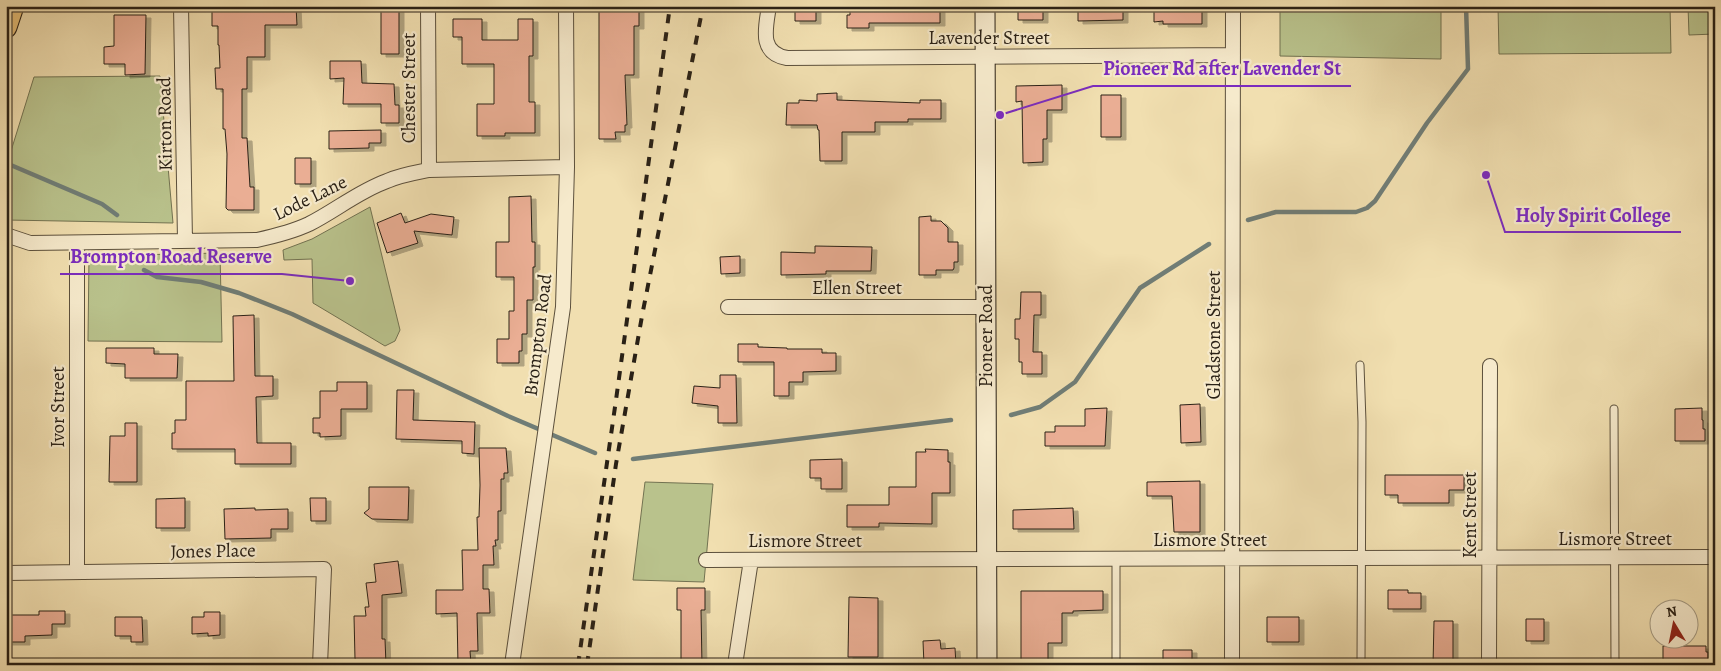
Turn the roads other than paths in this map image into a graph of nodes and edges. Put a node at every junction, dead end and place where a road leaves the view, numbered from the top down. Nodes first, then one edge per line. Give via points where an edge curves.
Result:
1 (13, 6) edge
2 (181, 6) edge
3 (428, 6) edge
4 (566, 6) edge
5 (769, 6) edge
6 (985, 6) edge
7 (1233, 6) edge
8 (6, 27) edge
9 (1233, 55) junction
10 (985, 57) junction
11 (567, 167) junction
12 (429, 170) junction
13 (6, 235) edge
14 (186, 241) junction
15 (77, 243) junction
16 (728, 307) dead end
17 (986, 307) junction
18 (1360, 365) dead end
19 (1490, 366) dead end
20 (1614, 409) dead end
21 (1614, 557) junction
22 (1715, 557) edge
23 (1232, 558) junction
24 (1361, 558) junction
25 (1489, 558) junction
26 (987, 559) junction
27 (1116, 559) junction
28 (706, 560) dead end
29 (750, 560) junction
30 (77, 572) junction
31 (6, 573) edge
32 (320, 665) edge
33 (512, 665) edge
34 (735, 665) edge
35 (987, 665) edge
36 (1116, 665) edge
37 (1232, 665) edge
38 (1361, 665) edge
39 (1489, 665) edge
40 (1615, 665) edge

1 - 8 main road
2 - 14 street, Kirton Road
3 - 12 street, Chester Street
4 - 11 street, Brompton Road
5 - 10 street, Lavender Street via 766,29 769,48 776,55 787,58
6 - 10 main road, Pioneer Road
7 - 9 street, Gladstone Street
9 - 10 street, Lavender Street
9 - 23 street, Gladstone Street
10 - 17 main road, Pioneer Road
11 - 12 street, Lode Lane
11 - 33 street, Brompton Road via 564,307
12 - 14 street, Lode Lane via 386,181 309,224 286,233 257,240
13 - 15 street, Lode Lane via 30,244
14 - 15 street, Lode Lane
15 - 30 street, Ivor Street
16 - 17 street, Ellen Street
17 - 26 main road, Pioneer Road
18 - 24 lane
19 - 25 street, Kent Street
20 - 21 lane
21 - 22 street, Lismore Street
21 - 25 street, Lismore Street
21 - 40 lane
23 - 24 street, Lismore Street
23 - 27 street, Lismore Street
23 - 37 street, Gladstone Street
24 - 25 street, Lismore Street
24 - 38 lane
25 - 39 street, Kent Street
26 - 27 street, Lismore Street
26 - 29 street, Lismore Street
26 - 35 main road, Pioneer Road
27 - 36 lane
28 - 29 street, Lismore Street
29 - 34 street
30 - 31 street, Jones Place
30 - 32 street, Jones Place via 324,569

